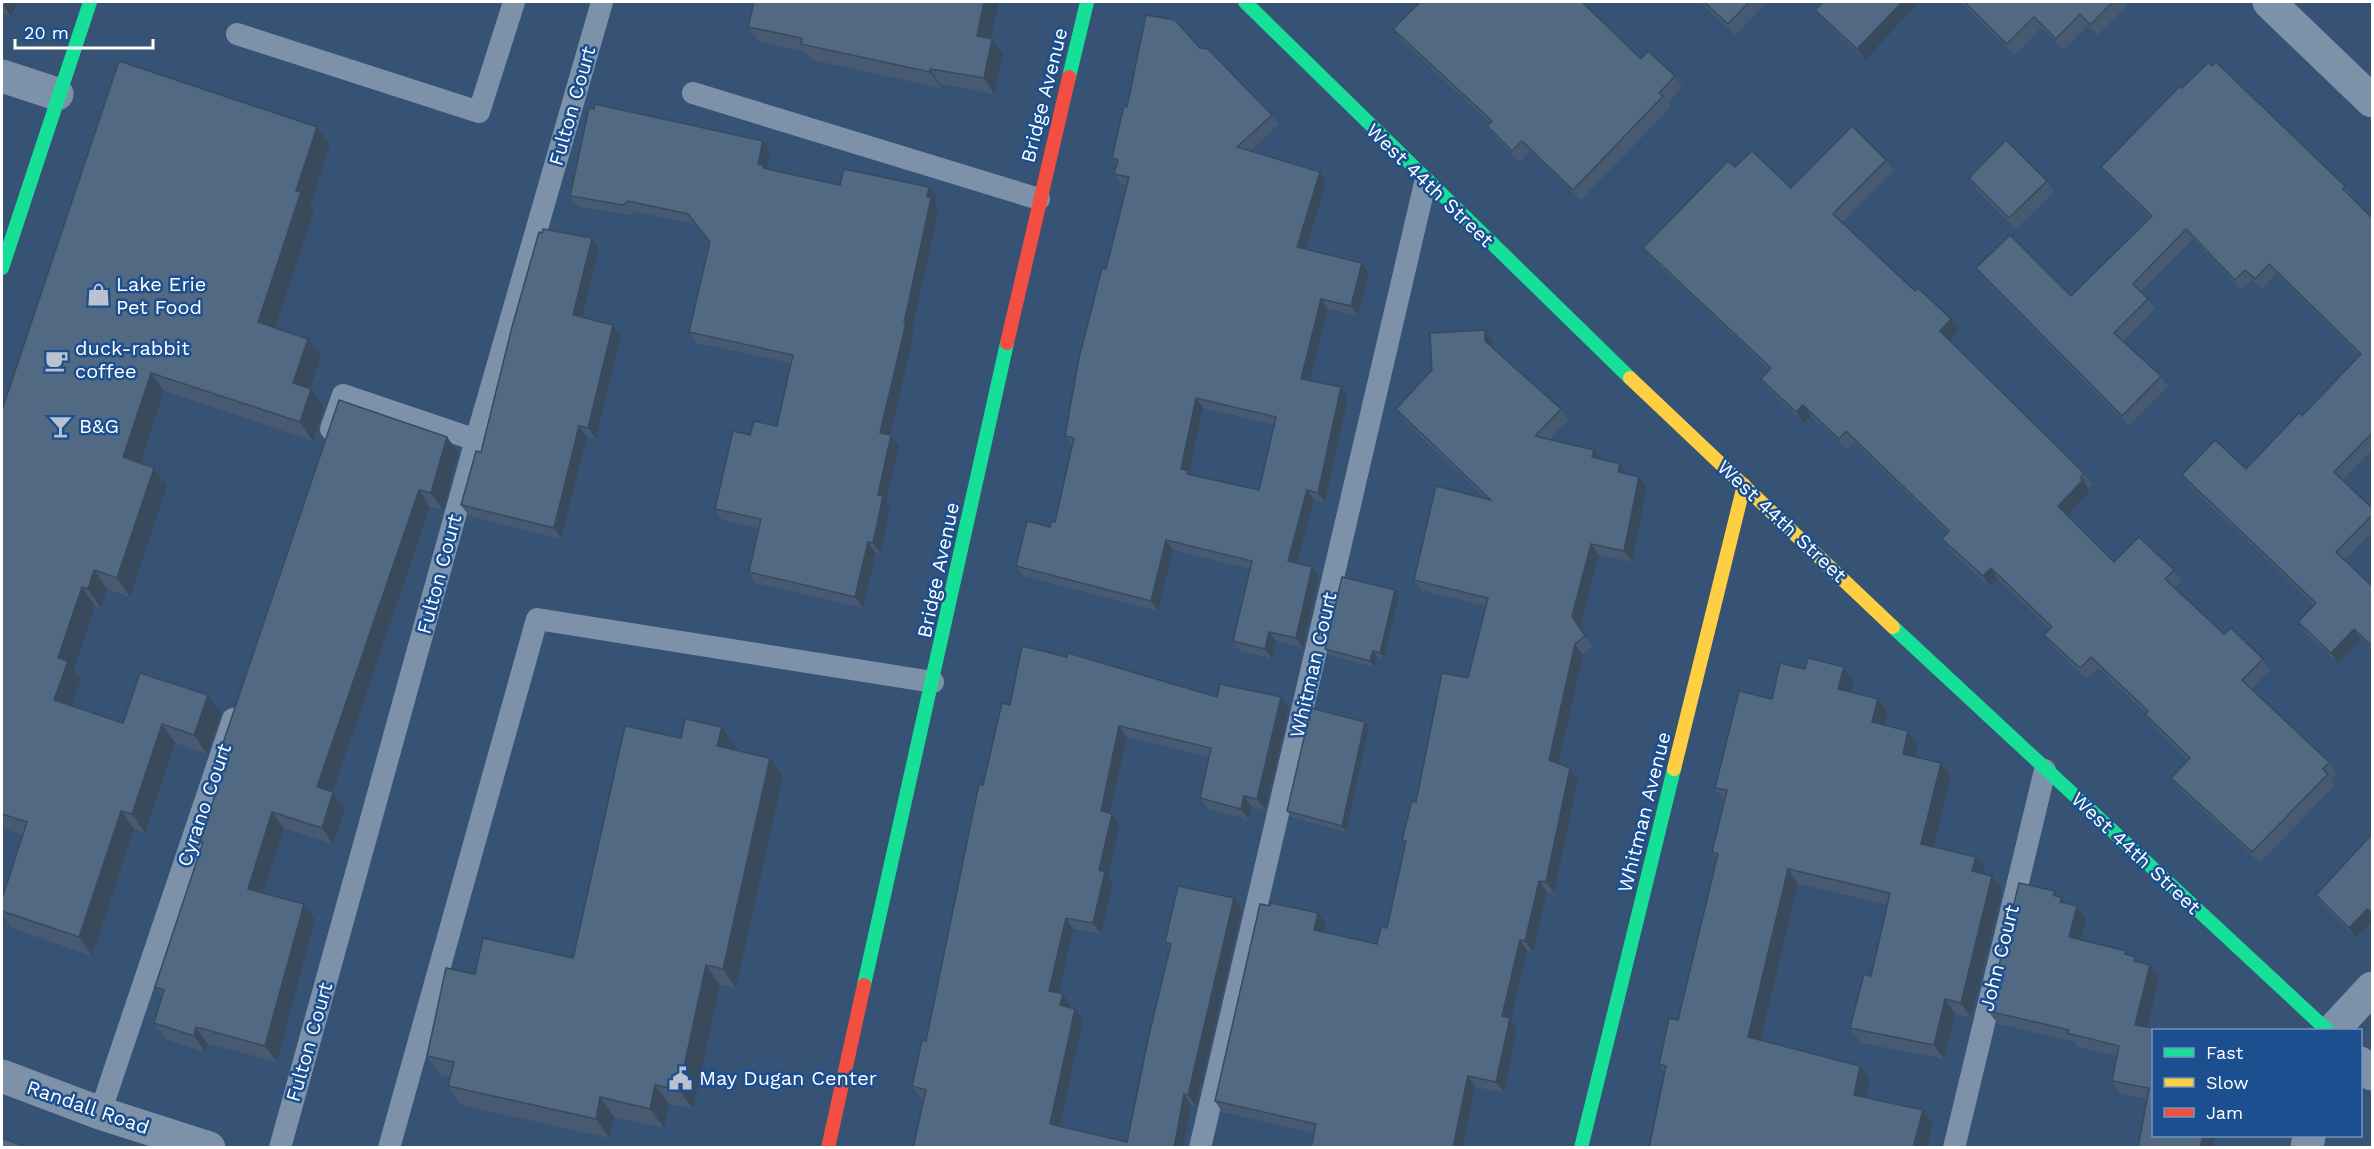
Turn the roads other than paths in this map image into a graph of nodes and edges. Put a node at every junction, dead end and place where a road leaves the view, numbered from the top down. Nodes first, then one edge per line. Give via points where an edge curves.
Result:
1 (90, 2) edge
2 (514, 2) edge
3 (602, 2) edge
4 (1088, 2) edge
5 (1245, 2) edge
6 (2269, 2) edge
7 (237, 34) dead end
8 (2, 76) edge
9 (693, 93) dead end
10 (57, 94) junction
11 (2373, 101) edge
12 (1425, 183) junction
13 (1039, 198) junction
14 (2, 268) edge
15 (476, 440) junction
16 (324, 450) edge
17 (1744, 485) junction
18 (933, 682) junction
19 (241, 696) edge
20 (2045, 770) junction
21 (2373, 988) edge
22 (2326, 1029) edge
23 (2334, 1029) edge
24 (2, 1076) edge
25 (100, 1113) junction
26 (209, 1148) edge
27 (280, 1148) edge
28 (388, 1148) edge
29 (828, 1148) edge
30 (1200, 1148) edge
31 (1581, 1148) edge
32 (1954, 1148) edge

1 - 10 street
2 - 7 lane via 479,112
3 - 15 lane, Fulton Court
4 - 13 street, Bridge Avenue
5 - 12 street, West 44th Street
6 - 11 street
8 - 10 street
9 - 13 lane
10 - 14 street
12 - 17 street, West 44th Street
12 - 30 lane, Whitman Court
13 - 18 street, Bridge Avenue
15 - 16 lane via 343,394
15 - 27 lane, Fulton Court
17 - 20 street, West 44th Street
17 - 31 street, Whitman Avenue
18 - 28 lane via 537,619
18 - 29 street, Bridge Avenue
19 - 25 lane, Cyrano Court
20 - 22 street, West 44th Street
20 - 32 lane, John Court
21 - 23 street
24 - 25 street, Randall Road
25 - 26 street, Randall Road

